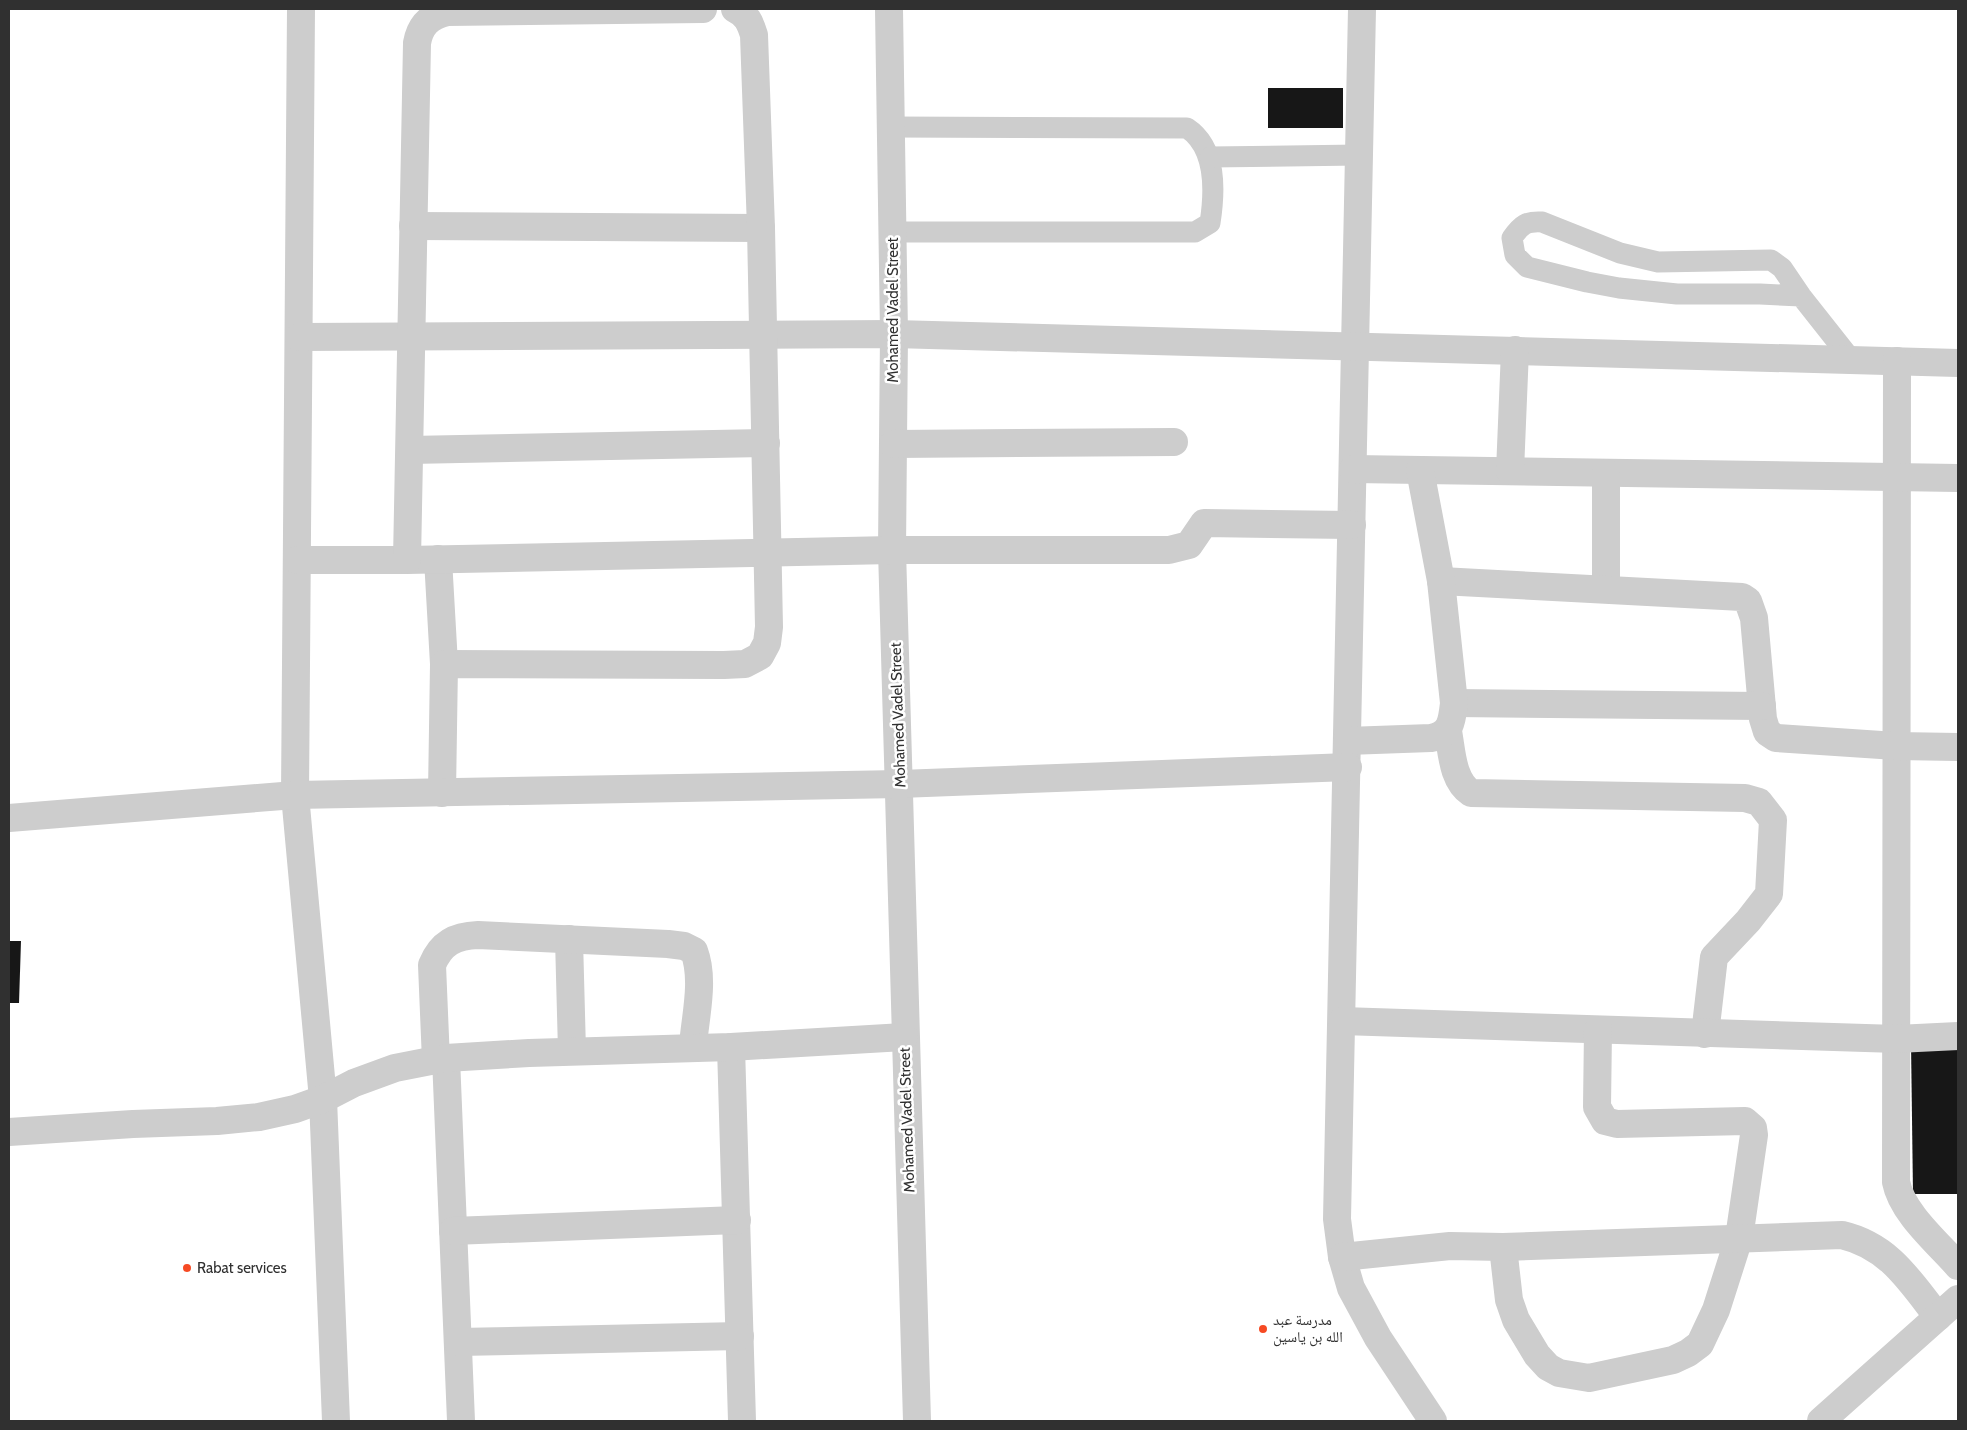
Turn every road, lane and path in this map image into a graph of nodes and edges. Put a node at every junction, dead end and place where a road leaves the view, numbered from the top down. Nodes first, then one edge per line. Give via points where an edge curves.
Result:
1 (301, 9) edge
2 (703, 9) edge
3 (735, 9) edge
4 (889, 9) edge
5 (1362, 9) edge
6 (890, 127) junction
7 (1359, 156) junction
8 (1210, 157) junction
9 (413, 226) junction
10 (761, 228) junction
11 (892, 232) junction
12 (1801, 296) junction
13 (763, 333) junction
14 (894, 334) junction
15 (412, 336) junction
16 (299, 337) junction
17 (1356, 346) junction
18 (1515, 350) junction
19 (1850, 358) junction
20 (1897, 361) junction
21 (1958, 363) edge
22 (1174, 442) dead end
23 (766, 443) junction
24 (893, 444) junction
25 (410, 450) junction
26 (1353, 469) junction
27 (1420, 470) junction
28 (1510, 471) junction
29 (1606, 473) junction
30 (1897, 476) junction
31 (1958, 478) edge
32 (1352, 526) junction
33 (892, 550) junction
34 (768, 553) junction
35 (438, 559) junction
36 (297, 560) junction
37 (407, 560) junction
38 (1441, 581) junction
39 (1606, 589) junction
40 (444, 664) junction
41 (1454, 703) junction
42 (1762, 706) junction
43 (1448, 731) junction
44 (1347, 740) junction
45 (1896, 746) junction
46 (1958, 747) edge
47 (1348, 768) junction
48 (900, 784) junction
49 (442, 793) junction
50 (295, 795) junction
51 (9, 818) edge
52 (569, 939) junction
53 (1342, 1021) junction
54 (1598, 1030) junction
55 (1705, 1034) junction
56 (1958, 1036) edge
57 (904, 1037) junction
58 (1897, 1039) junction
59 (693, 1046) junction
60 (732, 1047) junction
61 (572, 1051) junction
62 (441, 1060) junction
63 (323, 1099) junction
64 (9, 1132) edge
65 (737, 1220) junction
66 (453, 1230) junction
67 (1740, 1238) junction
68 (1503, 1247) junction
69 (1342, 1257) junction
70 (1958, 1266) edge
71 (1958, 1299) edge
72 (1938, 1317) junction
73 (740, 1336) junction
74 (458, 1342) junction
75 (336, 1421) edge
76 (461, 1421) edge
77 (742, 1421) edge
78 (917, 1421) edge
79 (1433, 1421) edge
80 (1821, 1421) edge

1 - 16 street
2 - 9 street via 447,12 430,19 421,30 417,43
3 - 10 street via 744,13 754,35
4 - 6 street, Mohamed Vadel Street
5 - 7 street
6 - 8 lane via 1187,128 1198,136
6 - 11 street, Mohamed Vadel Street
7 - 8 lane
7 - 17 street
8 - 11 lane via 1210,223 1195,232
9 - 10 street
9 - 15 street
10 - 13 street
11 - 14 street, Mohamed Vadel Street
12 - 12 lane via 1782,268 1771,260 1658,262 1620,253 1542,222 1529,222 1519,227 1512,238 1515,255 1527,268 1579,280 1677,294
12 - 19 lane
13 - 14 street
13 - 15 street
13 - 23 street
14 - 17 street
14 - 24 street, Mohamed Vadel Street
15 - 16 street
15 - 25 street
16 - 36 street
17 - 18 street
17 - 26 street
18 - 19 street
18 - 28 street
19 - 20 street
20 - 21 street
20 - 30 street
22 - 24 street
23 - 25 street
23 - 34 street
24 - 33 street, Mohamed Vadel Street
25 - 37 street
26 - 27 street
26 - 32 street
27 - 28 street
27 - 38 street
28 - 29 street
29 - 30 street
29 - 39 street
30 - 31 street
30 - 45 street
32 - 33 street via 1204,523 1189,545 1169,550
32 - 44 street
33 - 34 street
33 - 48 street, Mohamed Vadel Street
34 - 35 street
34 - 40 street via 767,643 760,656 745,664
35 - 37 street
35 - 40 street
36 - 37 street
36 - 50 street
38 - 39 street
38 - 41 street
39 - 42 street via 1732,596 1748,601 1754,618
40 - 49 street
41 - 42 street
41 - 43 street
42 - 45 street via 1766,729 1776,738
43 - 44 street via 1432,738
43 - 55 street via 1458,780 1471,793 1745,798 1759,802 1772,820 1769,894 1748,922 1714,957
44 - 47 street
45 - 46 street
45 - 58 street
47 - 48 street
47 - 53 street
48 - 49 street
48 - 57 street, Mohamed Vadel Street
49 - 50 street
50 - 51 street
50 - 63 street
52 - 59 street via 668,944 694,951 699,970
52 - 61 street
52 - 62 street via 478,935 460,936 446,943 432,965
53 - 54 street
53 - 69 street via 1337,1220
54 - 55 street
54 - 67 street via 1597,1107 1605,1121 1617,1124 1750,1123 1754,1135
55 - 58 street
56 - 58 street
57 - 60 street
57 - 78 street, Mohamed Vadel Street
58 - 70 street via 1898,1192 1906,1207
59 - 60 street
59 - 61 street
60 - 65 street
61 - 62 street
62 - 63 street via 395,1068
62 - 66 street
63 - 64 street via 259,1117
63 - 75 street
65 - 66 street
65 - 73 street
66 - 74 street
67 - 68 street
67 - 68 street via 1716,1310 1700,1344 1688,1353 1661,1364 1589,1378 1548,1368 1526,1339 1509,1300
67 - 72 street via 1842,1235 1861,1240 1884,1254
68 - 69 street via 1450,1246
69 - 79 street via 1351,1288 1378,1338
71 - 72 street
72 - 80 street
73 - 74 street
73 - 77 street
74 - 76 street

